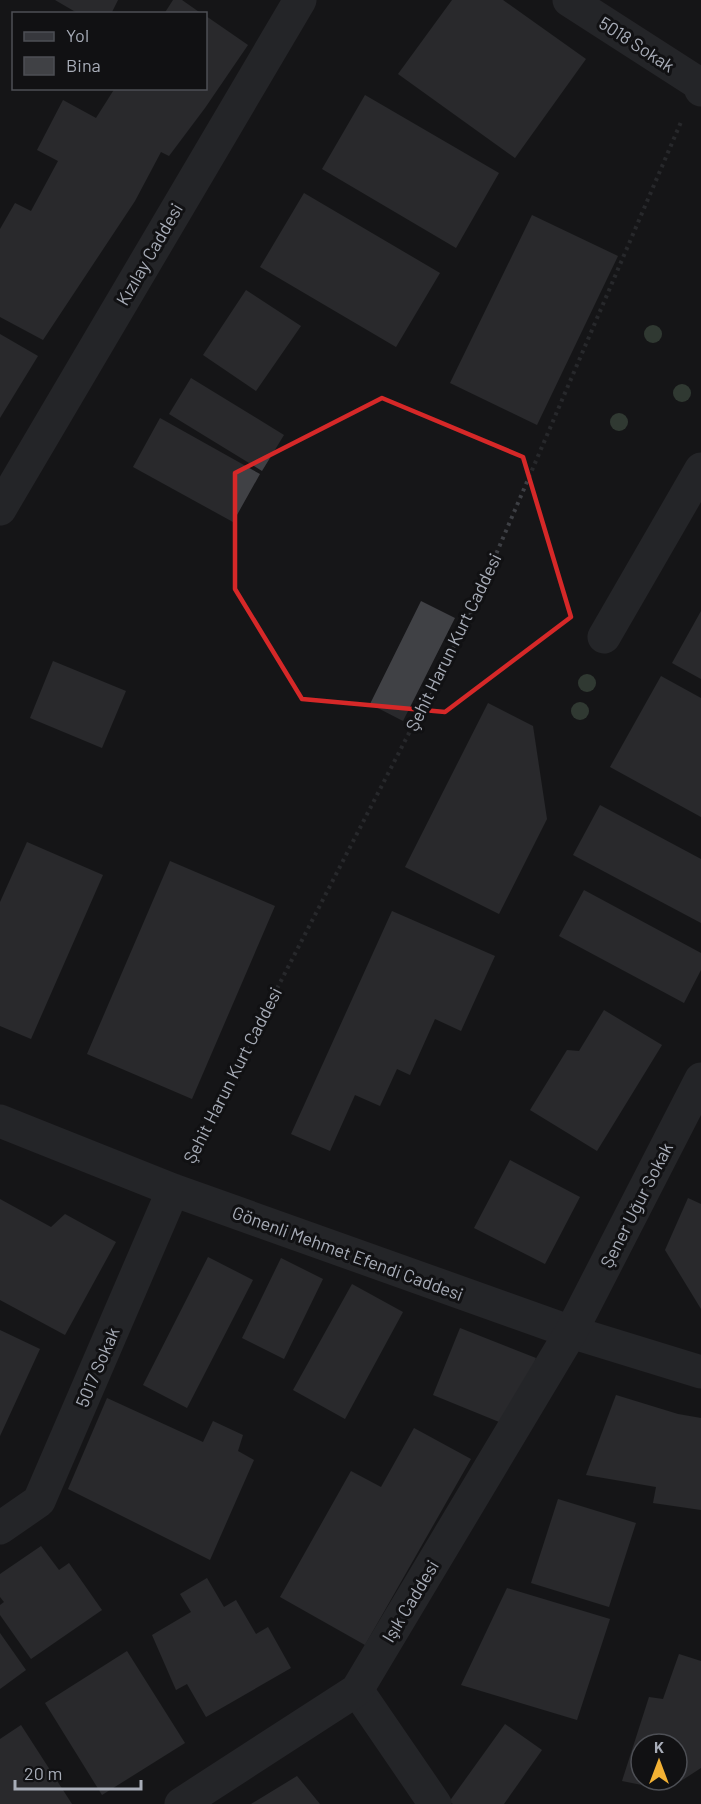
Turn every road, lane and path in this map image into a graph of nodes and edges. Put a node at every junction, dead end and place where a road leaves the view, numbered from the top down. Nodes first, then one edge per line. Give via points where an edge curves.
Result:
1 (569, 0) edge
2 (293, 3) edge
3 (700, 84) edge
4 (701, 469) edge
5 (0, 508) edge
6 (604, 637) dead end
7 (701, 1078) edge
8 (0, 1121) edge
9 (173, 1190) junction
10 (571, 1332) junction
11 (701, 1372) edge
12 (0, 1528) edge
13 (357, 1690) junction
14 (181, 1804) edge
15 (435, 1804) edge

1 - 3 street, 5018 Sokak
2 - 5 street, Kızılay Caddesi
3 - 9 path, Şehit Harun Kurt Caddesi via 470,615
4 - 6 street
7 - 10 street, Şener Uğur Sokak
8 - 9 street, Gönenli Mehmet Efendi Caddesi
9 - 10 street, Gönenli Mehmet Efendi Caddesi
9 - 12 street, 5017 Sokak via 39,1501
10 - 11 street, Gönenli Mehmet Efendi Caddesi
10 - 13 street, Işık Caddesi
13 - 14 street, Işık Caddesi
13 - 15 street

